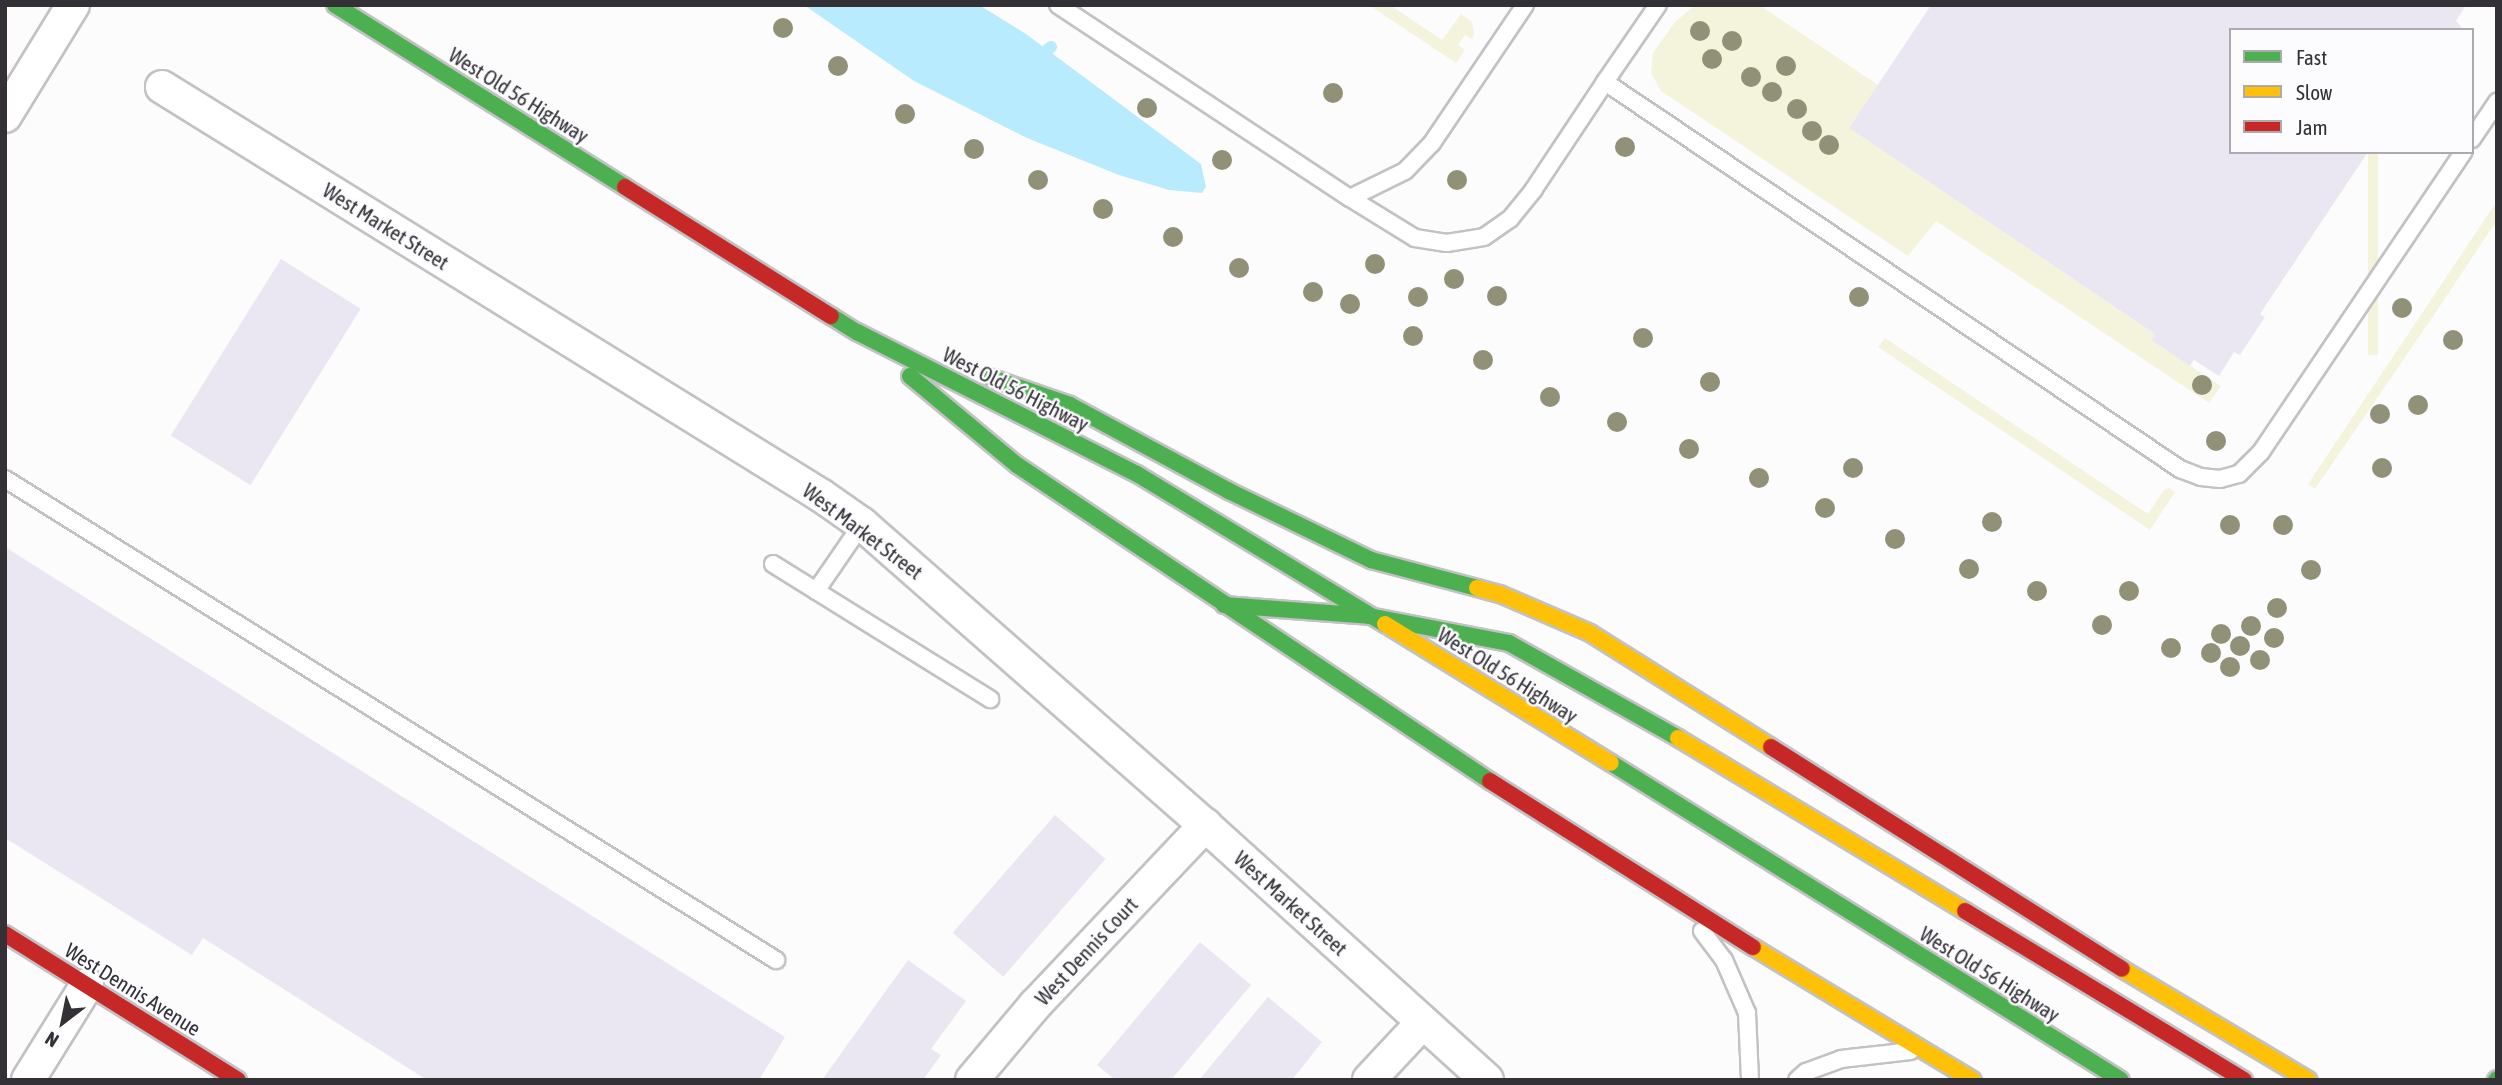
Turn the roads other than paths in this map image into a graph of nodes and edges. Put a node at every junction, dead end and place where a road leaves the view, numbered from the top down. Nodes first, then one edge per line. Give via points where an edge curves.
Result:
1 (73, 5) edge
2 (335, 5) edge
3 (1058, 5) edge
4 (1525, 5) edge
5 (1658, 5) edge
6 (1605, 82) junction
7 (162, 87) dead end
8 (2497, 102) edge
9 (5, 116) edge
10 (2474, 136) edge
11 (2462, 154) edge
12 (1350, 198) junction
13 (857, 332) junction
14 (5, 479) edge
15 (862, 524) junction
16 (773, 564) dead end
17 (816, 591) junction
18 (1222, 605) junction
19 (1369, 616) junction
20 (990, 699) dead end
21 (1205, 825) junction
22 (1681, 904) junction
23 (5, 934) edge
24 (776, 960) dead end
25 (87, 985) junction
26 (1423, 1022) junction
27 (1922, 1049) junction
28 (28, 1080) edge
29 (237, 1080) edge
30 (971, 1080) edge
31 (1368, 1080) edge
32 (1487, 1080) edge
33 (1750, 1080) edge
34 (1797, 1080) edge
35 (1973, 1080) edge
36 (2121, 1080) edge
37 (2244, 1080) edge
38 (2308, 1080) edge

1 - 9 street
2 - 13 main road, West Old 56 Highway
3 - 12 lane
4 - 12 lane via 1432,143 1405,171
5 - 6 lane
6 - 11 lane via 2180,469 2220,479 2239,474 2261,452
6 - 12 lane via 1534,189 1510,219 1484,237 1447,243 1415,238
7 - 15 street, West Market Street
8 - 10 lane
13 - 18 main road, West Old 56 Highway via 1017,465
13 - 19 main road, West Old 56 Highway via 1137,474
13 - 38 main road via 1070,405 1229,491 1371,560 1500,594 1590,633 2184,1008
14 - 24 lane
15 - 17 lane
15 - 21 street, West Market Street
16 - 17 lane
17 - 20 lane
18 - 19 main road
18 - 22 main road, West Old 56 Highway
19 - 36 main road, West Old 56 Highway
19 - 37 main road via 1508,643 1658,726
21 - 26 street, West Market Street
21 - 30 street, West Dennis Court via 1035,1005
22 - 27 main road, West Old 56 Highway
22 - 33 lane via 1724,960 1747,1013
23 - 25 main road, West Dennis Avenue
25 - 28 street
25 - 29 main road, West Dennis Avenue
26 - 31 street
26 - 32 street, West Market Street
27 - 34 lane via 1840,1059
27 - 35 main road, West Old 56 Highway

